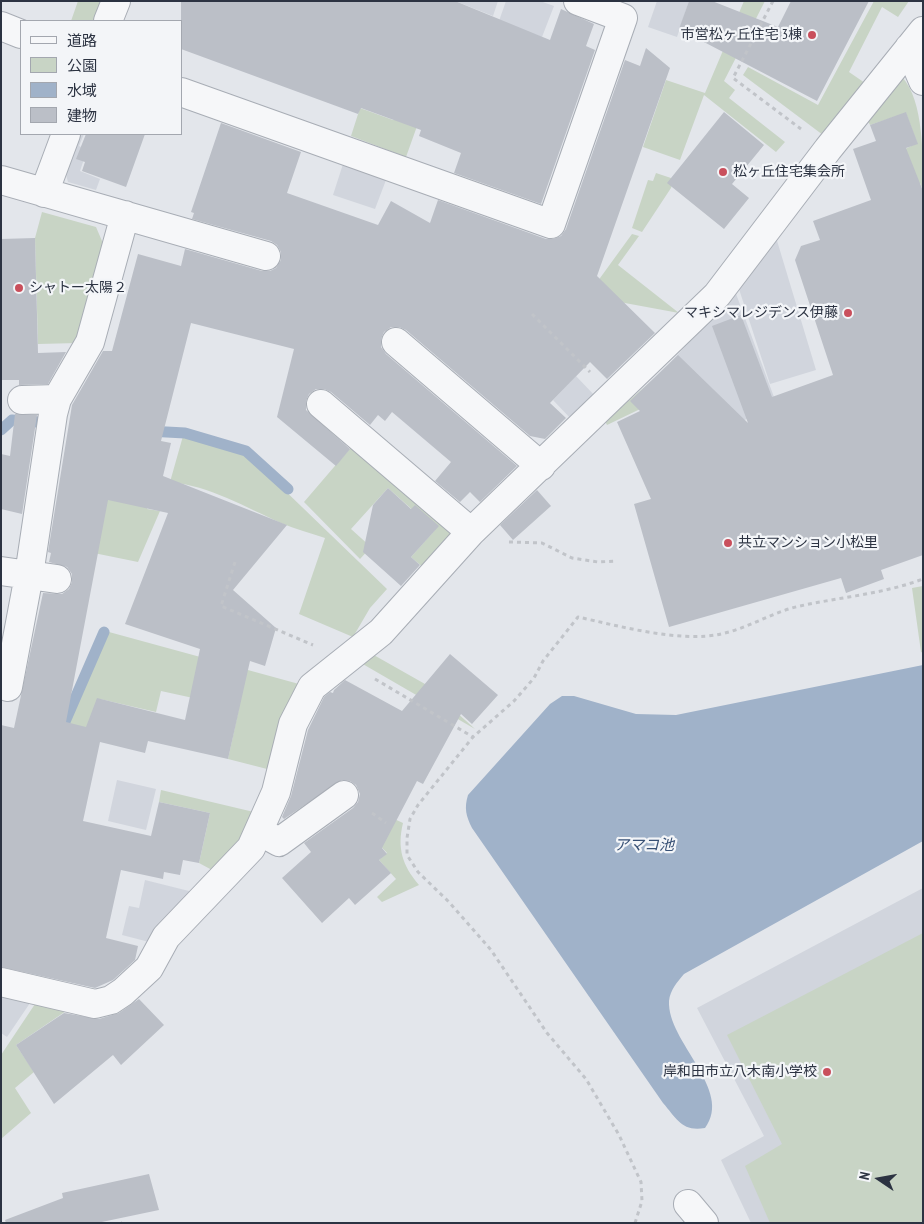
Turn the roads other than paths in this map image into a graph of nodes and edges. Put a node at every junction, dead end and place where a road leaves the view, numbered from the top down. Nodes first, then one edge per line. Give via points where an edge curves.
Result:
1 (116, 1) edge
2 (578, 1) edge
3 (629, 10) edge
4 (108, 20) edge
5 (1, 26) edge
6 (20, 34) edge
7 (916, 40) edge
8 (923, 81) edge
9 (182, 92) edge
10 (66, 135) edge
11 (1, 180) edge
12 (44, 192) junction
13 (125, 215) junction
14 (266, 256) dead end
15 (396, 342) dead end
16 (57, 398) junction
17 (22, 400) dead end
18 (321, 404) dead end
19 (540, 466) junction
20 (475, 529) junction
21 (1, 571) edge
22 (29, 575) junction
23 (57, 579) dead end
24 (8, 687) dead end
25 (344, 795) dead end
26 (258, 832) junction
27 (1, 982) edge

1 - 4 street
2 - 3 street
3 - 9 street via 551,224
5 - 6 street
7 - 8 street
7 - 19 street via 717,295
10 - 12 street
11 - 12 street
12 - 13 street
13 - 14 street
13 - 16 street via 90,342
15 - 19 street
16 - 17 street
16 - 22 street
18 - 20 street
19 - 20 street
20 - 26 street via 382,632 312,687 293,724 276,792
21 - 22 street
22 - 23 street
22 - 24 street
25 - 26 street via 279,842
26 - 27 street via 251,848 166,937 149,968 111,1000 95,1004

